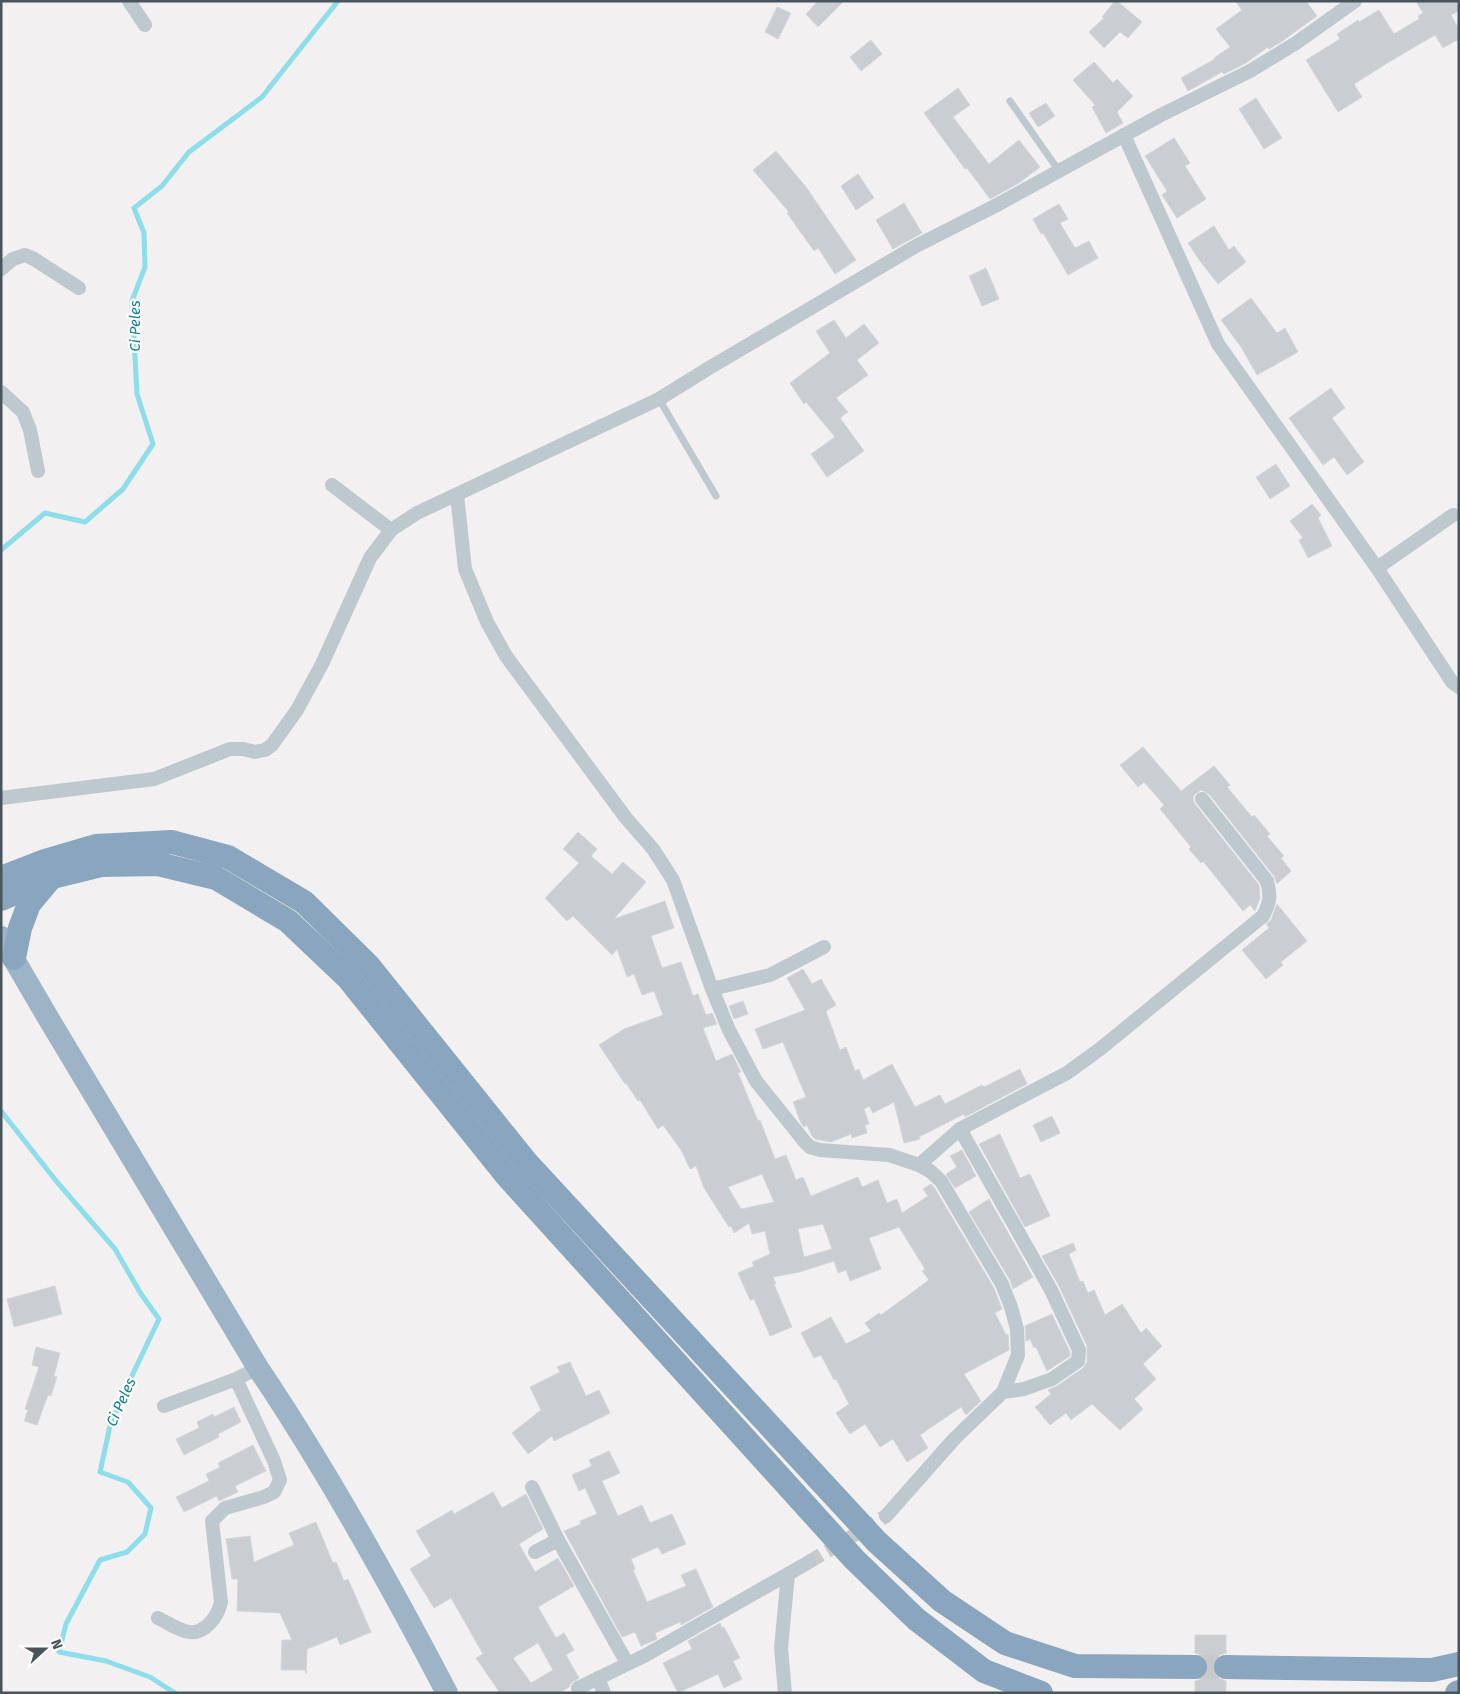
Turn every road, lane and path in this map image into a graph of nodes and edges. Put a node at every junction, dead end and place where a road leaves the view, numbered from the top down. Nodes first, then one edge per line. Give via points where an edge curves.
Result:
1 (129, 1) edge
2 (1355, 1) edge
3 (145, 25) dead end
4 (1010, 101) dead end
5 (1124, 135) junction
6 (1059, 171) junction
7 (1, 269) edge
8 (78, 288) dead end
9 (1, 392) edge
10 (659, 399) junction
11 (38, 471) dead end
12 (332, 485) dead end
13 (457, 496) junction
14 (716, 496) dead end
15 (1453, 515) dead end
16 (392, 530) junction
17 (1377, 568) junction
18 (1459, 686) edge
19 (1, 798) edge
20 (1202, 799) dead end
21 (1, 862) edge
22 (48, 869) junction
23 (1, 878) edge
24 (1, 899) edge
25 (1, 937) edge
26 (824, 946) dead end
27 (14, 958) junction
28 (712, 989) junction
29 (960, 1129) junction
30 (918, 1164) junction
31 (258, 1368) junction
32 (236, 1380) junction
33 (1003, 1392) junction
34 (164, 1406) dead end
35 (532, 1487) dead end
36 (886, 1516) tunnel mouth
37 (558, 1540) junction
38 (535, 1552) dead end
39 (810, 1562) tunnel mouth
40 (788, 1574) junction
41 (158, 1618) dead end
42 (627, 1663) junction
43 (1459, 1664) edge
44 (1195, 1667) tunnel mouth
45 (1226, 1667) tunnel mouth
46 (598, 1678) junction
47 (578, 1688) dead end
48 (447, 1693) edge
49 (604, 1693) edge
50 (785, 1693) edge
51 (1041, 1693) edge

1 - 3 street
2 - 5 street via 1250,71
4 - 6 lane
5 - 6 street
5 - 17 street via 1218,344
6 - 10 street via 916,246
7 - 8 street via 13,259 25,255
9 - 11 street via 23,412
10 - 13 street
10 - 14 lane
12 - 16 street
13 - 16 street via 417,513
13 - 28 street via 465,569 487,622 506,656 673,880
15 - 17 street
16 - 19 street via 370,558 322,664 297,710 265,750 230,749 154,778
17 - 18 street via 1452,682
20 - 29 street via 1267,882 1269,904 1263,916 1067,1073
21 - 22 highway
22 - 23 highway
22 - 24 highway
22 - 27 highway via 29,904
22 - 44 highway via 96,846 172,842 228,857 304,902 368,965 527,1163 877,1542 942,1601 1006,1643 1075,1666
22 - 51 highway via 158,864 216,878 288,921 348,978 507,1176 854,1559 916,1620 984,1671
25 - 27 highway
26 - 28 street via 770,975
27 - 31 highway
28 - 30 street via 756,1081 804,1142 820,1150 889,1156
29 - 30 street
29 - 33 street via 1051,1290 1079,1350 1078,1361 1052,1379
30 - 33 street via 941,1181 1002,1284 1011,1307 1017,1329 1018,1355
31 - 32 street
31 - 48 highway via 293,1420
32 - 34 street
32 - 41 street via 280,1480 274,1492 225,1508 212,1521 221,1602 214,1619 196,1634
33 - 36 street via 954,1438
35 - 37 street
37 - 38 street
37 - 42 street
39 - 40 street
40 - 42 street
40 - 50 street via 781,1648
42 - 46 street
43 - 45 highway via 1432,1670
46 - 47 street
46 - 49 street

